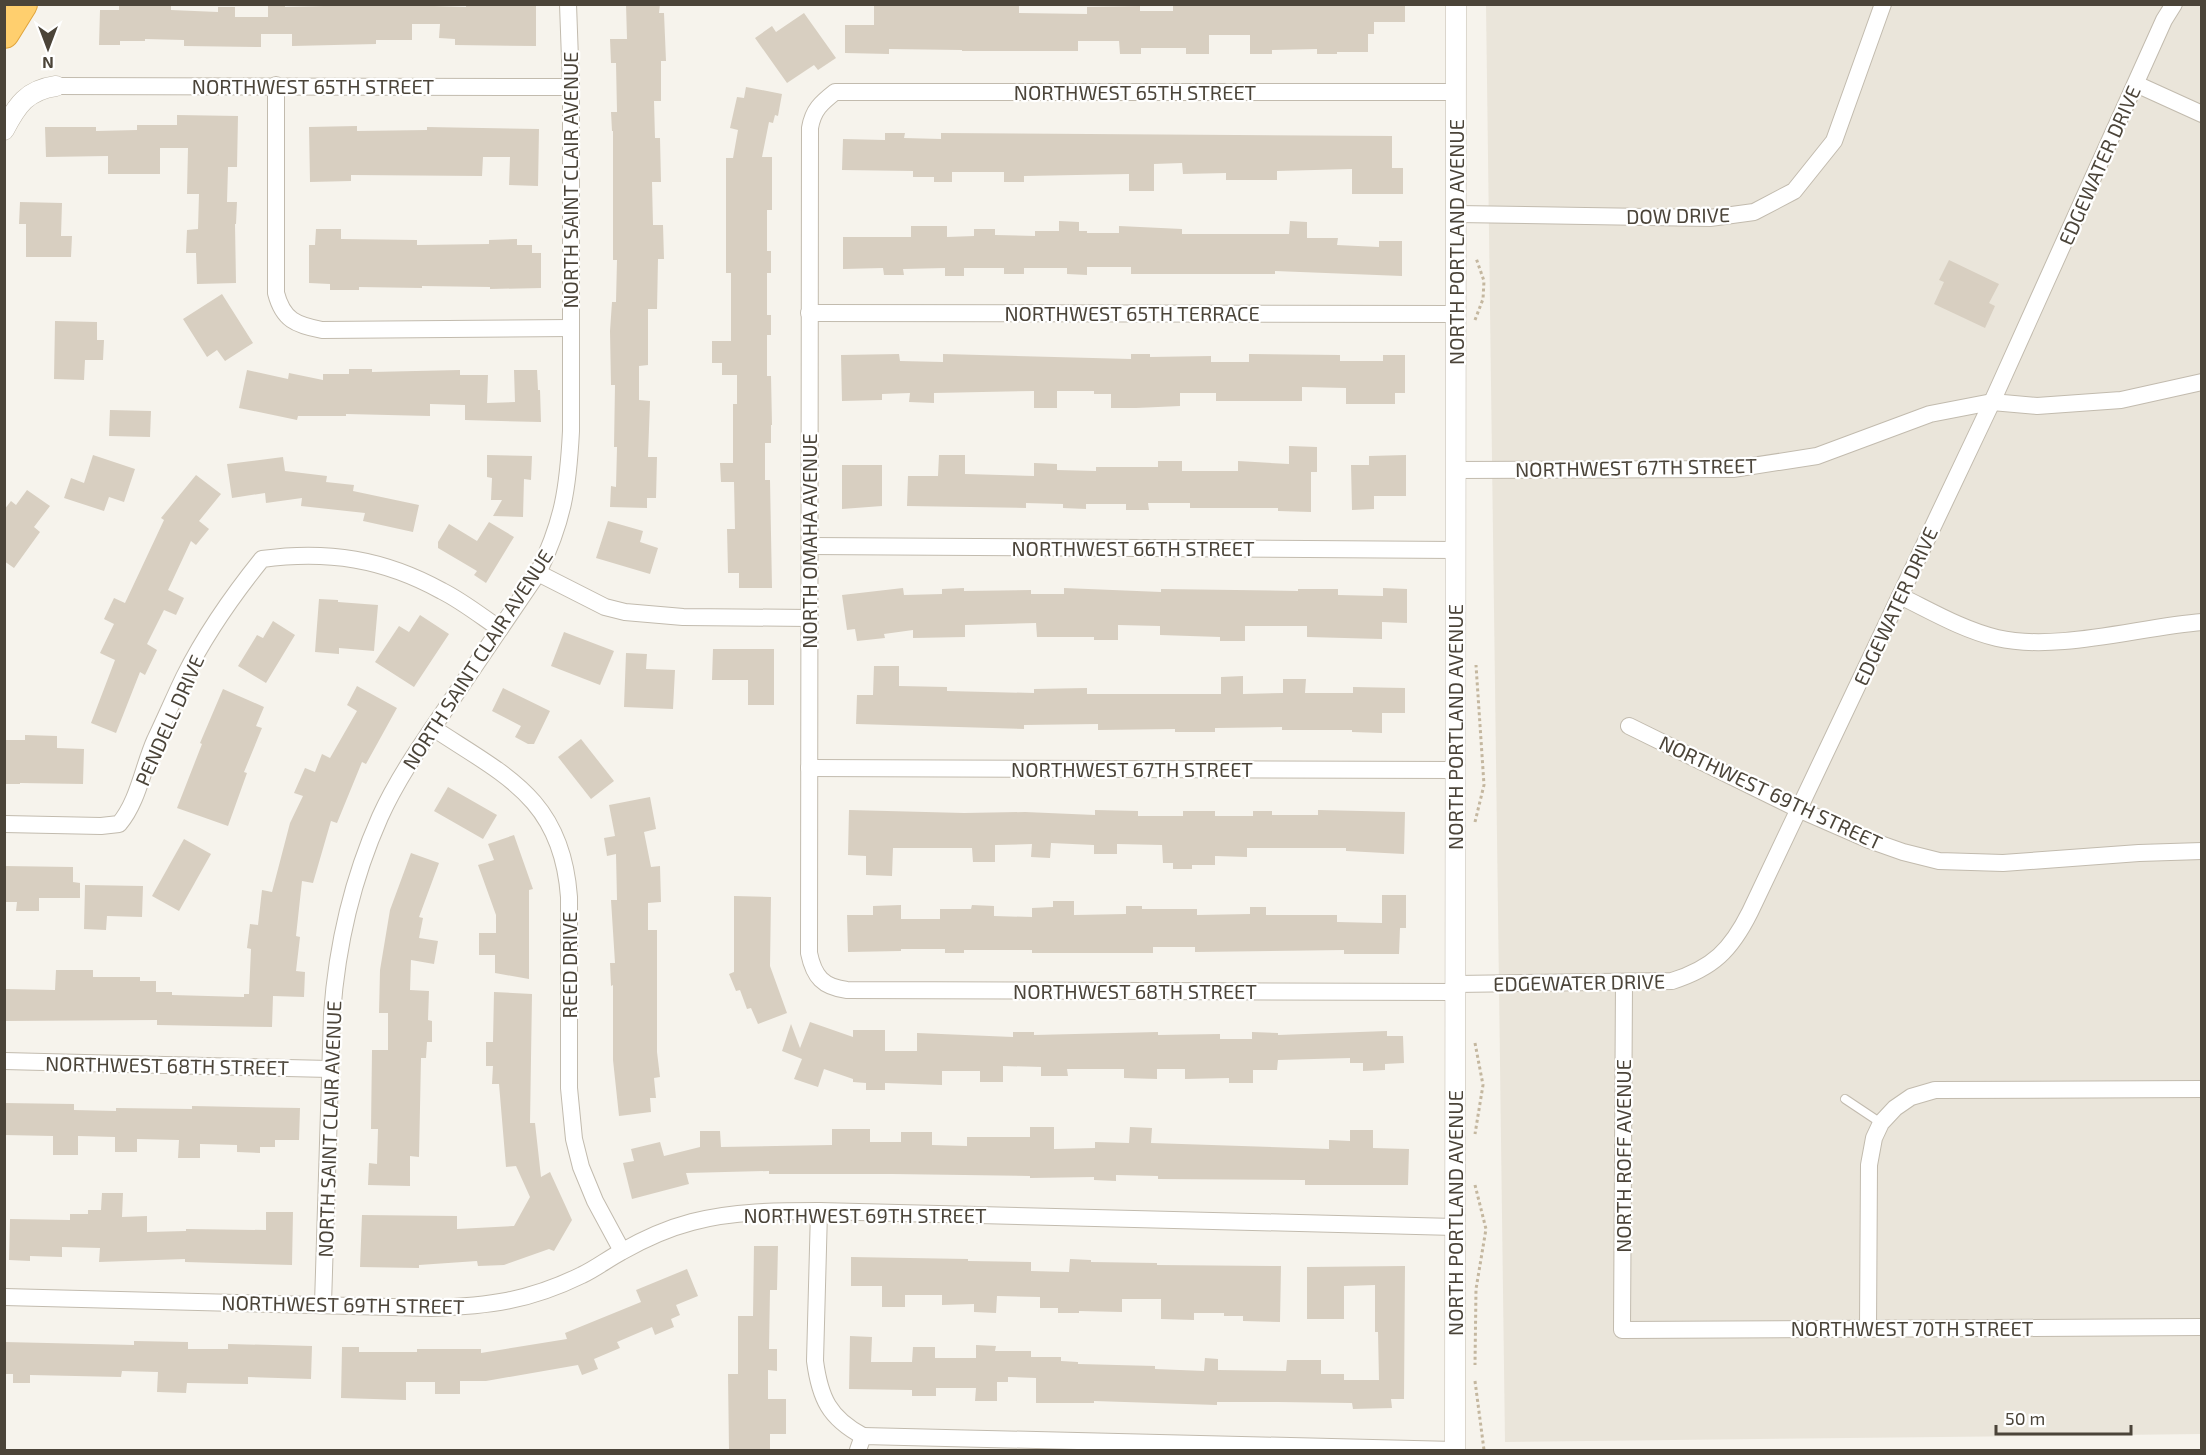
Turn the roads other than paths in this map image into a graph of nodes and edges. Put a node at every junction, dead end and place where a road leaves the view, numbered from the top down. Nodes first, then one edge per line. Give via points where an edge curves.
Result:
1 (22, 4) edge
2 (568, 4) edge
3 (1456, 4) edge
4 (1883, 4) edge
5 (2174, 4) edge
6 (4, 33) edge
7 (2136, 84) junction
8 (276, 85) junction
9 (56, 86) joint
10 (570, 87) junction
11 (1456, 92) junction
12 (818, 106) joint
13 (2202, 114) edge
14 (4, 130) edge
15 (1456, 214) junction
16 (809, 313) junction
17 (1456, 314) junction
18 (571, 328) junction
19 (2202, 382) edge
20 (1992, 402) junction
21 (1455, 470) junction
22 (810, 546) junction
23 (1456, 550) junction
24 (537, 573) junction
25 (1900, 596) junction
26 (810, 618) junction
27 (2202, 622) edge
28 (500, 629) junction
29 (1629, 726) dead end
30 (433, 728) junction
31 (809, 768) junction
32 (1455, 770) junction
33 (1798, 809) junction
34 (4, 824) edge
35 (2202, 850) edge
36 (817, 977) joint
37 (1624, 982) junction
38 (1456, 988) junction
39 (4, 1061) edge
40 (330, 1069) junction
41 (2202, 1089) edge
42 (1845, 1099) dead end
43 (1881, 1123) junction
44 (819, 1211) junction
45 (1455, 1227) junction
46 (622, 1251) junction
47 (4, 1297) edge
48 (323, 1304) junction
49 (2202, 1327) edge
50 (1868, 1328) junction
51 (1623, 1330) joint
52 (860, 1443) edge
53 (1455, 1450) edge

1 - 6 highway
2 - 10 street, NORTH SAINT CLAIR AVENUE
3 - 11 street, NORTH PORTLAND AVENUE
4 - 15 street, DOW DRIVE via 1834,141 1794,191 1754,212 1710,218
5 - 7 street, EDGEWATER DRIVE
7 - 13 street
7 - 20 street, EDGEWATER DRIVE
8 - 9 street, NORTHWEST 65TH STREET
8 - 10 street, NORTHWEST 65TH STREET
8 - 18 street via 276,293 287,316 306,327 322,330
9 - 14 street via 40,88 25,99
10 - 18 street, NORTH SAINT CLAIR AVENUE
11 - 12 street, NORTHWEST 65TH STREET via 835,92
11 - 15 street, NORTH PORTLAND AVENUE
12 - 16 street, NORTH OMAHA AVENUE via 810,128
15 - 17 street, NORTH PORTLAND AVENUE
16 - 17 street, NORTHWEST 65TH TERRACE
16 - 22 street, NORTH OMAHA AVENUE
17 - 21 street, NORTH PORTLAND AVENUE
18 - 24 street, NORTH SAINT CLAIR AVENUE via 568,479 553,542
19 - 20 street, NORTHWEST 67TH STREET via 2121,400 2037,406
20 - 21 street, NORTHWEST 67TH STREET via 1930,414 1817,456 1733,468
20 - 25 street, EDGEWATER DRIVE
21 - 23 street, NORTH PORTLAND AVENUE
22 - 23 street, NORTHWEST 66TH STREET
22 - 26 street, NORTH OMAHA AVENUE
23 - 32 street, NORTH PORTLAND AVENUE
24 - 26 street via 606,607 625,612 682,617
24 - 28 street, NORTH SAINT CLAIR AVENUE
25 - 27 street via 1961,626 1996,638 2031,643
25 - 33 street, EDGEWATER DRIVE
26 - 31 street, NORTH OMAHA AVENUE
28 - 30 street, NORTH SAINT CLAIR AVENUE
28 - 34 street, PENDELL DRIVE via 445,592 384,565 294,554 262,559 224,610 184,676 150,751 134,801 119,824
29 - 33 street, NORTHWEST 69TH STREET
30 - 40 street, NORTH SAINT CLAIR AVENUE via 402,774 381,816 350,898 336,967
30 - 46 street, REED DRIVE via 513,780 548,820 560,845 569,897 569,1088 574,1139 595,1201
31 - 32 street, NORTHWEST 67TH STREET
31 - 36 street, NORTH OMAHA AVENUE via 809,953
32 - 38 street, NORTH PORTLAND AVENUE
33 - 35 street, NORTHWEST 69TH STREET via 1869,840 1939,861 2003,863
33 - 37 street, EDGEWATER DRIVE via 1750,912 1729,947 1713,962 1672,981
36 - 38 street, NORTHWEST 68TH STREET via 837,989 847,990
37 - 38 street, EDGEWATER DRIVE
37 - 51 street, NORTH ROFF AVENUE
38 - 45 street, NORTH PORTLAND AVENUE
39 - 40 street, NORTHWEST 68TH STREET
40 - 48 street, NORTH SAINT CLAIR AVENUE
41 - 43 street via 1935,1090 1911,1097
42 - 43 lane
43 - 50 street via 1870,1152
44 - 45 street, NORTHWEST 69TH STREET
44 - 46 street, NORTHWEST 69TH STREET via 759,1211 709,1218
44 - 52 street via 814,1361 817,1379 826,1404
45 - 53 street, NORTH PORTLAND AVENUE
46 - 48 street, NORTHWEST 69TH STREET via 552,1288 478,1307
47 - 48 street, NORTHWEST 69TH STREET
49 - 50 street, NORTHWEST 70TH STREET
50 - 51 street, NORTHWEST 70TH STREET
52 - 53 street

